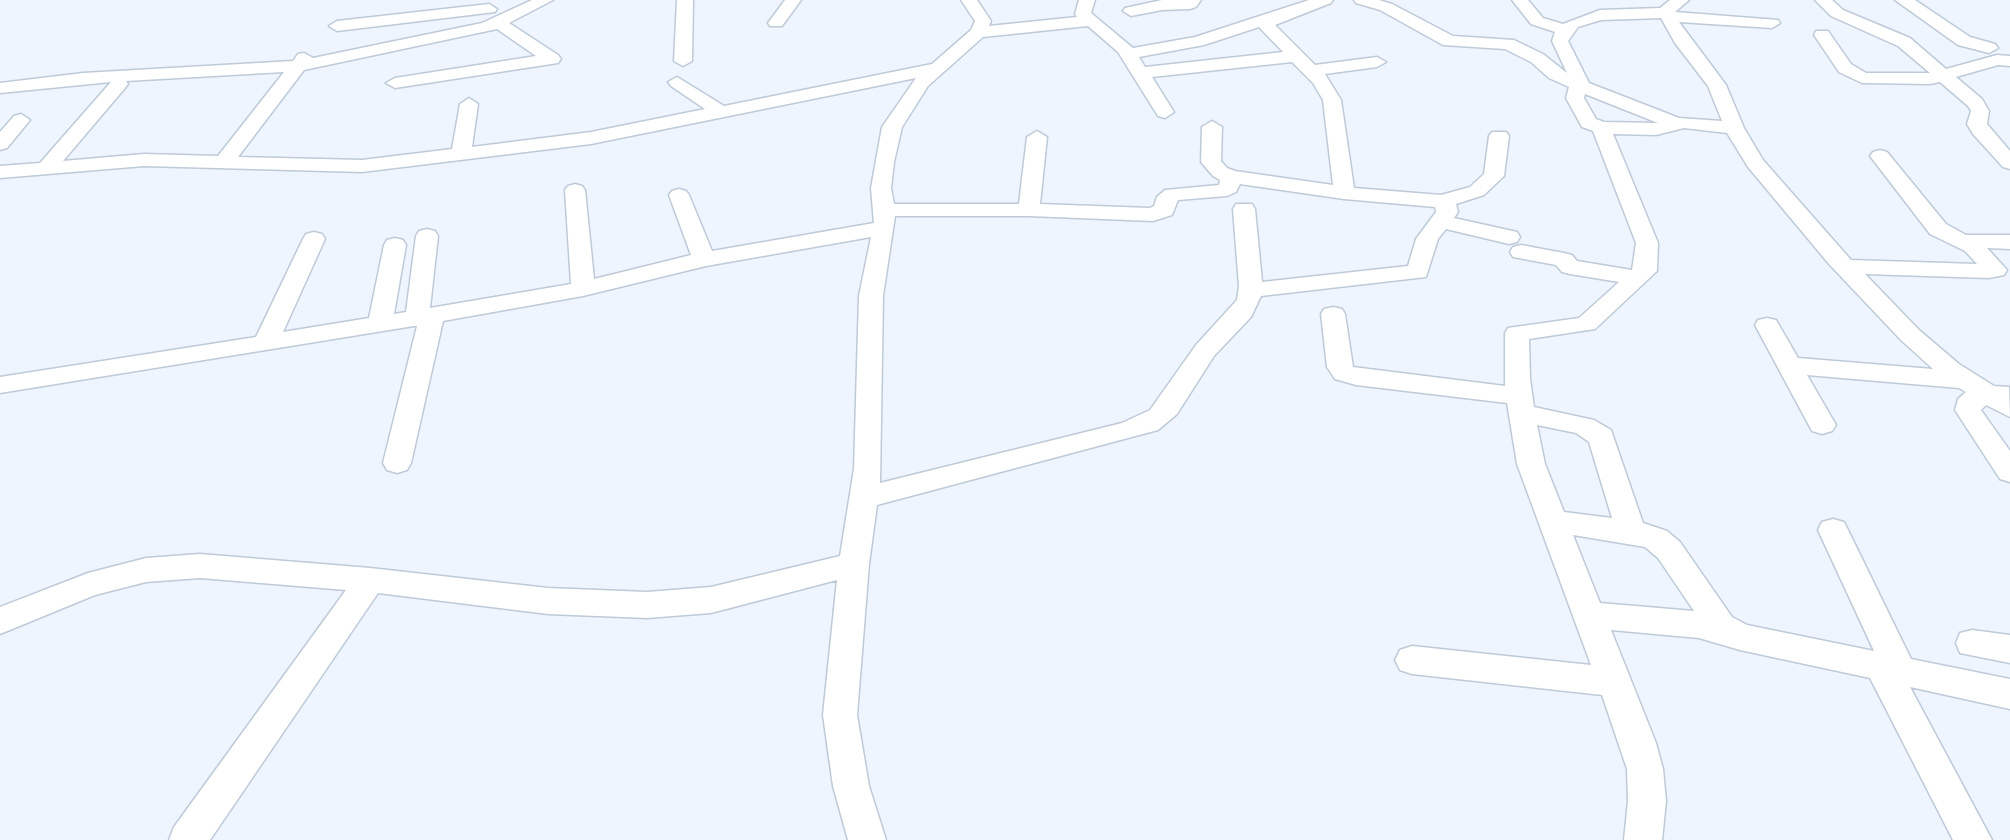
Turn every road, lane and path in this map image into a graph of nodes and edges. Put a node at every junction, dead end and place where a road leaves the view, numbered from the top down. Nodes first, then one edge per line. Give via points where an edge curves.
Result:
1 (474, 0) edge
2 (545, 0) edge
3 (685, 0) edge
4 (793, 0) edge
5 (969, 0) edge
6 (1087, 0) edge
7 (1193, 0) edge
8 (1325, 0) edge
9 (1362, 0) edge
10 (1520, 0) edge
11 (1627, 0) edge
12 (1822, 0) edge
13 (1903, 0) edge
14 (1131, 11) dead end
15 (1666, 11) edge
16 (1762, 13) dead end
17 (498, 17) junction
18 (1272, 18) junction
19 (1090, 21) junction
20 (776, 23) dead end
21 (337, 26) dead end
22 (1566, 30) junction
23 (978, 32) junction
24 (1822, 35) dead end
25 (311, 50) dead end
26 (1130, 54) junction
27 (2003, 54) edge
28 (1295, 56) junction
29 (683, 61) dead end
30 (1377, 62) dead end
31 (298, 66) junction
32 (938, 68) junction
33 (1311, 71) junction
34 (1141, 73) junction
35 (1942, 76) junction
36 (677, 82) dead end
37 (395, 83) dead end
38 (119, 84) dead end
39 (1581, 85) junction
40 (0, 88) edge
41 (469, 104) dead end
42 (721, 112) junction
43 (1165, 112) dead end
44 (21, 120) dead end
45 (1677, 124) junction
46 (1212, 127) dead end
47 (1601, 128) junction
48 (1734, 128) junction
49 (1499, 136) dead end
50 (1037, 137) dead end
51 (0, 144) edge
52 (461, 154) junction
53 (1880, 156) dead end
54 (224, 162) junction
55 (2010, 163) edge
56 (47, 167) junction
57 (0, 172) edge
58 (1233, 178) junction
59 (575, 190) dead end
60 (1344, 193) junction
61 (680, 195) dead end
62 (1244, 209) dead end
63 (1029, 210) junction
64 (1443, 211) junction
65 (883, 219) junction
66 (427, 236) dead end
67 (314, 239) dead end
68 (2010, 242) edge
69 (396, 245) dead end
70 (1969, 245) junction
71 (704, 259) junction
72 (1845, 267) junction
73 (1638, 278) junction
74 (584, 290) junction
75 (1250, 290) junction
76 (1333, 314) dead end
77 (424, 317) junction
78 (380, 325) junction
79 (1767, 325) dead end
80 (266, 343) junction
81 (1789, 365) junction
82 (1967, 380) junction
83 (0, 385) edge
84 (2003, 398) edge
85 (1520, 405) junction
86 (1822, 425) dead end
87 (397, 463) dead end
88 (2010, 472) edge
89 (864, 498) junction
90 (1553, 521) junction
91 (1833, 530) dead end
92 (1631, 532) junction
93 (854, 564) junction
94 (370, 580) junction
95 (1589, 615) junction
96 (0, 621) edge
97 (1728, 631) junction
98 (1972, 644) dead end
99 (2010, 649) edge
100 (1412, 660) dead end
101 (1890, 668) junction
102 (1614, 682) junction
103 (2010, 694) edge
104 (188, 840) edge
105 (867, 840) edge
106 (1643, 840) edge
107 (1973, 840) edge

1 - 17 street
2 - 17 street
3 - 29 street
4 - 20 street
5 - 23 street via 983,21
6 - 19 street via 1083,14
7 - 14 street via 1190,4
8 - 18 street
9 - 39 street via 1386,7 1449,41 1519,48 1555,74
10 - 22 street via 1537,21
11 - 15 street
12 - 35 street via 1837,13 1899,39
13 - 27 street via 1964,41
15 - 16 street
15 - 22 street via 1584,18
15 - 48 street via 1681,39 1717,85
17 - 21 street
17 - 31 street
17 - 37 street via 552,59
18 - 26 street via 1198,41
18 - 28 street via 1267,21 1268,29
19 - 23 street
19 - 26 street
22 - 39 street via 1560,41 1561,49
23 - 32 street
24 - 35 street via 1845,68 1858,76 1903,80
25 - 31 street
26 - 34 street
27 - 35 street
28 - 33 street
28 - 34 street
30 - 33 street
31 - 40 street via 83,78
31 - 54 street
32 - 42 street
32 - 65 street via 921,83 892,128 881,188
33 - 60 street via 1332,100
34 - 43 street
35 - 55 street via 1979,107 1980,130
36 - 42 street
38 - 56 street
39 - 45 street
39 - 47 street via 1575,98 1589,123
41 - 52 street
42 - 52 street via 591,138
44 - 51 street
45 - 47 street via 1656,129
45 - 48 street
46 - 58 street via 1211,162
47 - 73 street via 1647,243 1645,271
48 - 72 street via 1755,162
49 - 64 street via 1494,177
50 - 63 street
52 - 54 street via 349,167
53 - 70 street via 1938,229
54 - 56 street via 144,160
56 - 57 street
58 - 60 street
58 - 63 street via 1229,188 1220,192 1172,194 1164,210 1153,215
59 - 74 street
60 - 64 street via 1411,200
61 - 71 street
62 - 75 street
63 - 65 street
64 - 73 street via 1515,245 1564,260 1570,267
64 - 75 street via 1427,240 1420,269 1414,273
65 - 71 street
65 - 89 street via 871,296
66 - 77 street
67 - 80 street
68 - 70 street via 1972,239
69 - 78 street
70 - 72 street via 1996,270
71 - 74 street
72 - 82 street via 1910,335
73 - 85 street via 1586,324 1517,333
74 - 77 street
75 - 89 street via 1242,312 1205,351 1168,408 1148,424
76 - 85 street via 1344,373
77 - 78 street
77 - 87 street
78 - 80 street
79 - 81 street
80 - 83 street
81 - 82 street
81 - 86 street
82 - 84 street
84 - 88 street via 1971,399 1968,410
85 - 90 street via 1531,464
85 - 92 street via 1584,426 1601,437
89 - 93 street
90 - 92 street
90 - 95 street
91 - 101 street
92 - 97 street via 1645,534 1663,544 1713,616
93 - 94 street via 711,600 647,604 549,601
93 - 105 street via 840,715 850,786
94 - 96 street via 200,566 147,570 88,585
94 - 104 street
95 - 97 street
95 - 102 street
97 - 101 street via 1767,645
98 - 99 street
100 - 102 street
101 - 103 street
101 - 107 street
102 - 106 street via 1645,770

